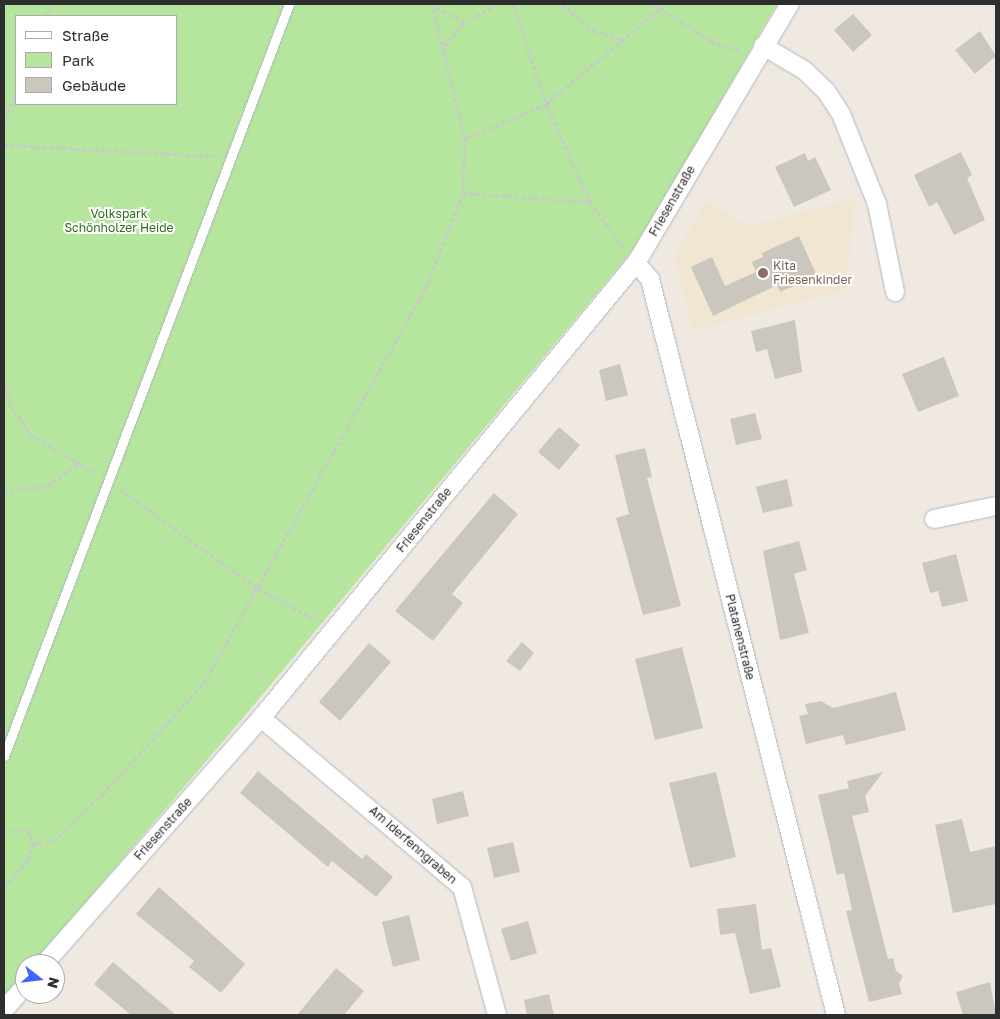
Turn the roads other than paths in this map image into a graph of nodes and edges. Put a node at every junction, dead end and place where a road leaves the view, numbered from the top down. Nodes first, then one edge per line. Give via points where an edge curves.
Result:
1 (289, 4) edge
2 (790, 4) edge
3 (760, 51) junction
4 (636, 263) junction
5 (895, 292) dead end
6 (996, 506) edge
7 (934, 519) dead end
8 (262, 718) junction
9 (4, 756) edge
10 (53, 954) edge
11 (15, 997) edge
12 (4, 1010) edge
13 (497, 1015) edge
14 (836, 1015) edge

1 - 9 lane
2 - 3 street, Friesenstraße
3 - 4 street, Friesenstraße
3 - 5 street via 804,70 826,91 841,114 877,204
4 - 8 street, Friesenstraße
4 - 14 street, Platanenstraße via 650,279
6 - 7 street
8 - 10 street, Friesenstraße
8 - 13 street, Am Iderfenngraben via 462,887
11 - 12 street

